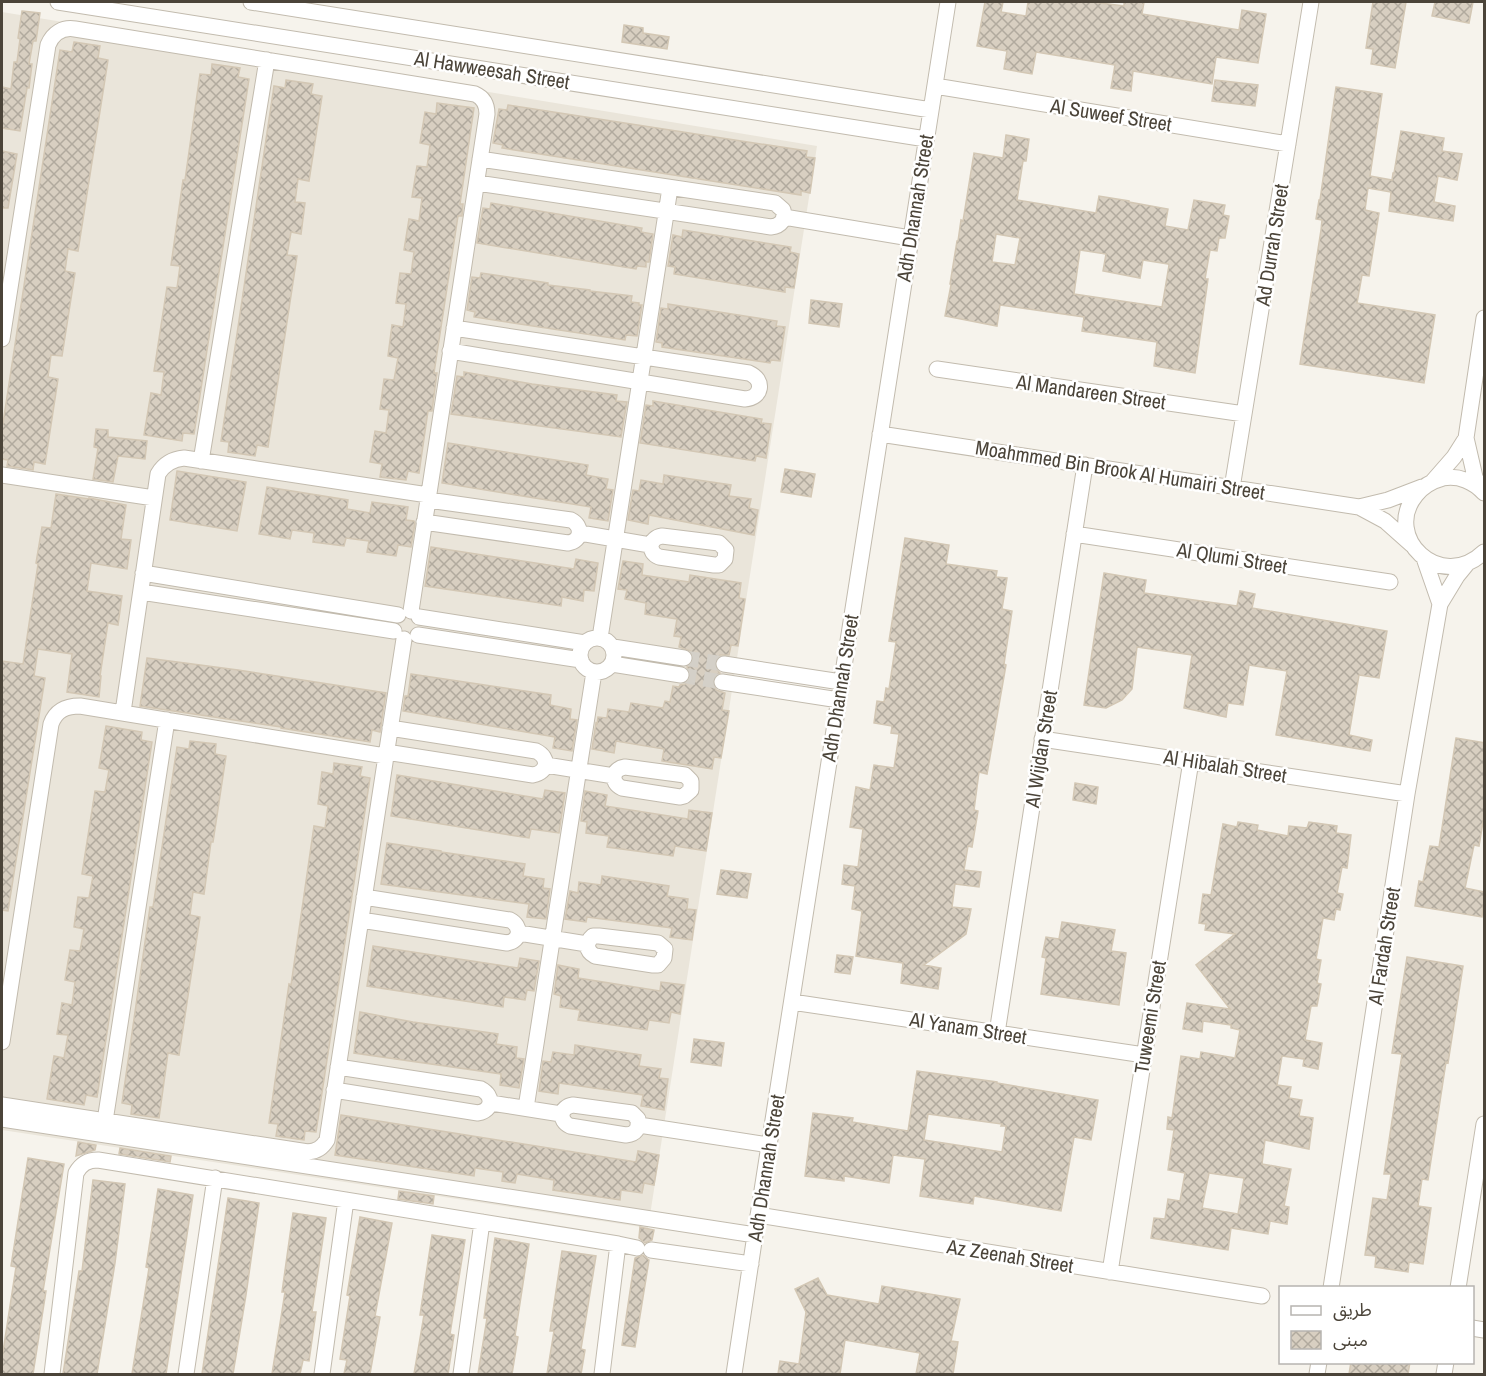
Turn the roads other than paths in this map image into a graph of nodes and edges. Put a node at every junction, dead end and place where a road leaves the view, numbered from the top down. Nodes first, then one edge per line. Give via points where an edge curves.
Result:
1 (58, 2) edge
2 (251, 2) edge
3 (948, 2) edge
4 (1311, 2) edge
5 (267, 60) junction
6 (935, 86) junction
7 (931, 110) junction
8 (926, 139) junction
9 (1288, 144) junction
10 (480, 159) junction
11 (477, 183) junction
12 (670, 188) junction
13 (667, 211) junction
14 (784, 218) junction
15 (910, 238) junction
16 (1485, 318) edge
17 (454, 328) junction
18 (2, 339) edge
19 (450, 351) junction
20 (644, 357) junction
21 (937, 369) dead end
22 (640, 382) junction
23 (1244, 414) junction
24 (880, 434) junction
25 (1466, 438) junction
26 (201, 461) junction
27 (1085, 465) junction
28 (2, 476) edge
29 (1430, 483) junction
30 (1232, 488) junction
31 (1484, 492) edge
32 (428, 497) junction
33 (154, 498) junction
34 (1359, 507) junction
35 (424, 522) junction
36 (580, 533) junction
37 (1074, 534) junction
38 (616, 539) junction
39 (1412, 544) junction
40 (651, 545) dead end
41 (1485, 552) edge
42 (1424, 558) junction
43 (1466, 565) junction
44 (143, 573) junction
45 (174, 578) junction
46 (1389, 582) dead end
47 (141, 592) junction
48 (171, 597) junction
49 (1440, 604) junction
50 (409, 614) junction
51 (405, 635) junction
52 (585, 643) junction
53 (606, 643) junction
54 (684, 658) tunnel mouth
55 (581, 660) junction
56 (612, 664) junction
57 (724, 664) tunnel mouth
58 (594, 672) junction
59 (681, 675) tunnel mouth
60 (722, 682) tunnel mouth
61 (841, 682) junction
62 (838, 700) junction
63 (123, 712) junction
64 (167, 720) junction
65 (390, 728) junction
66 (1042, 739) junction
67 (386, 754) junction
68 (1191, 761) junction
69 (546, 765) junction
70 (579, 770) junction
71 (614, 776) dead end
72 (1407, 794) junction
73 (364, 897) junction
74 (361, 921) junction
75 (519, 933) junction
76 (553, 938) junction
77 (587, 944) dead end
78 (792, 1002) junction
79 (997, 1033) junction
80 (2, 1042) edge
81 (1144, 1055) junction
82 (338, 1067) junction
83 (334, 1090) junction
84 (491, 1102) junction
85 (2, 1105) edge
86 (526, 1108) junction
87 (561, 1114) junction
88 (2, 1119) edge
89 (105, 1122) junction
90 (1485, 1124) edge
91 (639, 1125) junction
92 (769, 1145) junction
93 (215, 1178) junction
94 (346, 1200) junction
95 (758, 1215) junction
96 (483, 1221) junction
97 (755, 1235) junction
98 (618, 1244) junction
99 (751, 1264) junction
100 (1110, 1272) junction
101 (1331, 1286) edge
102 (1458, 1286) edge
103 (1262, 1296) dead end
104 (52, 1374) edge
105 (186, 1374) edge
106 (322, 1374) edge
107 (461, 1374) edge
108 (602, 1374) edge
109 (734, 1374) edge

1 - 8 street, Al Hawweesah Street
2 - 7 street, Al Hawweesah Street
3 - 6 street, Adh Dhannah Street
4 - 9 street, Ad Durrah Street
5 - 10 street via 475,94 484,100 487,109
5 - 18 street via 70,28 54,35 48,45
5 - 26 street
6 - 7 street, Adh Dhannah Street
6 - 9 street, Al Suweef Street
7 - 8 street, Adh Dhannah Street
8 - 15 street, Adh Dhannah Street
9 - 23 street, Ad Durrah Street
10 - 11 street
10 - 12 street
11 - 13 street
11 - 17 street
12 - 13 street
12 - 14 street via 775,203 783,210
13 - 14 street via 771,227
13 - 20 street
14 - 15 street
15 - 24 street, Adh Dhannah Street
16 - 25 street
17 - 19 street
17 - 20 street
19 - 22 street
19 - 32 street
20 - 22 street
20 - 22 street via 749,373 760,385 756,396 745,399
21 - 23 street, Al Mandareen Street
22 - 38 street
23 - 30 street, Ad Durrah Street
24 - 27 street, Moahmmed Bin Brook Al Humairi Street
24 - 61 street, Adh Dhannah Street
25 - 29 street via 1450,463
25 - 31 street via 1475,477
26 - 32 street
26 - 33 street via 177,458 165,464 158,474
27 - 30 street, Moahmmed Bin Brook Al Humairi Street
27 - 37 street, Al Wijdan Street
28 - 33 street
29 - 31 street via 1458,478
29 - 34 street, Moahmmed Bin Brook Al Humairi Street
29 - 39 street via 1414,497 1409,508 1406,520
30 - 34 street, Moahmmed Bin Brook Al Humairi Street
32 - 35 street
32 - 36 street via 571,520
33 - 44 street
34 - 39 street, Moahmmed Bin Brook Al Humairi Street via 1385,521
35 - 36 street via 568,543 574,542
35 - 50 street
36 - 38 street
37 - 46 street, Al Qlumi Street
37 - 66 street, Al Wijdan Street
38 - 40 street
38 - 53 street
39 - 42 street, Moahmmed Bin Brook Al Humairi Street
41 - 43 street, Al Fardah Street
42 - 43 street via 1442,566
42 - 49 street, Al Fardah Street
43 - 49 street, Al Fardah Street
44 - 45 street
44 - 47 street
45 - 48 street
45 - 50 street
47 - 48 street
47 - 63 street
48 - 51 street
49 - 72 street, Al Fardah Street
50 - 51 street via 422,626
50 - 51 street via 394,619 393,625
50 - 52 street
51 - 55 street
51 - 65 street
52 - 53 street
52 - 55 street
53 - 54 street
53 - 56 street via 615,653
55 - 58 street
56 - 58 street via 604,671
56 - 59 street
57 - 61 street
58 - 70 street
60 - 62 street
61 - 62 street, Adh Dhannah Street
62 - 78 street, Adh Dhannah Street
63 - 64 street
63 - 80 street via 73,706 61,710 51,723
64 - 67 street
64 - 89 street
65 - 67 street
65 - 69 street via 536,752 542,754
66 - 68 street, Al Hibalah Street
66 - 79 street, Al Wijdan Street
67 - 69 street via 533,775
67 - 73 street
68 - 72 street, Al Hibalah Street
68 - 81 street, Tuweemi Street
69 - 70 street
70 - 71 street
70 - 76 street
72 - 101 street, Al Fardah Street
73 - 74 street
73 - 75 street via 510,920
74 - 75 street via 507,943
74 - 82 street
75 - 76 street
76 - 77 street
76 - 86 street
78 - 79 street, Al Yanam Street
78 - 92 street, Adh Dhannah Street
79 - 81 street, Al Yanam Street
81 - 100 street, Tuweemi Street
82 - 83 street
82 - 84 street via 481,1089
83 - 84 street via 478,1113 489,1108
83 - 89 street via 327,1140 319,1150 308,1152
84 - 86 street
85 - 89 street
86 - 87 street
87 - 91 street via 573,1105 632,1113
87 - 91 street via 570,1126 626,1135 635,1132
88 - 97 street
90 - 102 street
91 - 92 street
92 - 95 street, Adh Dhannah Street
93 - 94 street
93 - 104 street via 98,1160 80,1166 76,1173
93 - 105 street
94 - 96 street
94 - 106 street
95 - 97 street, Adh Dhannah Street
95 - 100 street, Az Zeenah Street
96 - 98 street
96 - 107 street
97 - 99 street, Adh Dhannah Street
98 - 99 street
98 - 108 street
99 - 109 street, Adh Dhannah Street
100 - 103 street, Az Zeenah Street

